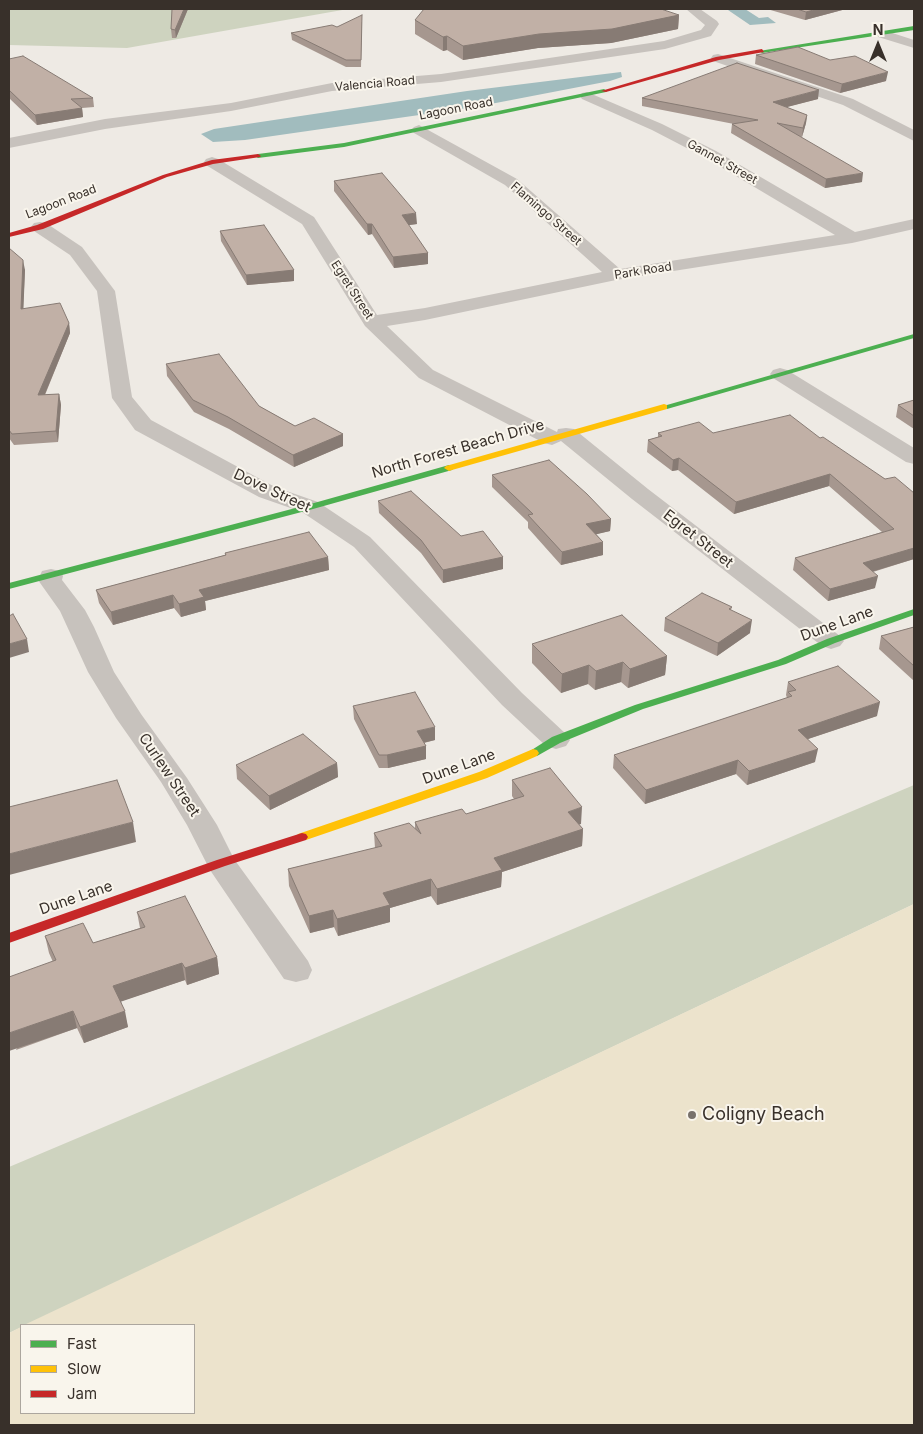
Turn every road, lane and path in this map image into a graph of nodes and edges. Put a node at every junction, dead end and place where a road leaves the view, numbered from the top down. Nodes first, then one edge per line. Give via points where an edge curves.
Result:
1 (692, 9) edge
2 (914, 28) edge
3 (880, 33) junction
4 (914, 44) edge
5 (718, 58) junction
6 (587, 96) junction
7 (419, 130) junction
8 (914, 136) edge
9 (9, 143) edge
10 (212, 162) junction
11 (914, 224) edge
12 (40, 227) junction
13 (9, 234) edge
14 (852, 238) junction
15 (616, 275) junction
16 (372, 322) junction
17 (914, 336) edge
18 (780, 374) junction
19 (559, 436) junction
20 (914, 457) edge
21 (310, 506) junction
22 (50, 576) junction
23 (9, 586) edge
24 (914, 612) edge
25 (831, 641) junction
26 (556, 740) junction
27 (221, 863) junction
28 (9, 938) edge
29 (296, 970) dead end

1 - 9 street, Valencia Road via 712,24 706,33 665,45 441,78 332,87
2 - 3 street, Lagoon Road
3 - 4 street
3 - 5 street, Lagoon Road
5 - 6 street, Lagoon Road
5 - 8 street via 848,102
6 - 7 street, Lagoon Road
6 - 14 street, Gannet Street via 710,154
7 - 10 street, Lagoon Road via 344,145
7 - 15 street, Flamingo Street via 512,182
10 - 12 street, Lagoon Road via 164,176
10 - 16 street, Egret Street via 308,221
11 - 14 street, Park Road
12 - 13 street, Lagoon Road
12 - 21 street, Dove Street via 76,251 106,291 122,398 143,425 267,492
14 - 15 street, Park Road
15 - 16 street, Park Road
16 - 19 street, Egret Street via 426,374
17 - 18 street, North Forest Beach Drive
18 - 19 street, North Forest Beach Drive
18 - 20 street
19 - 21 street, North Forest Beach Drive
19 - 25 street, Egret Street
21 - 22 street, North Forest Beach Drive
21 - 26 street, Dove Street via 362,542 512,699
22 - 23 street, North Forest Beach Drive
22 - 27 street, Curlew Street via 72,610 101,672 173,778
24 - 25 street, Dune Lane
25 - 26 street, Dune Lane via 782,662 640,707
26 - 27 street, Dune Lane via 525,758 483,775
27 - 28 street, Dune Lane
27 - 29 street, Curlew Street

